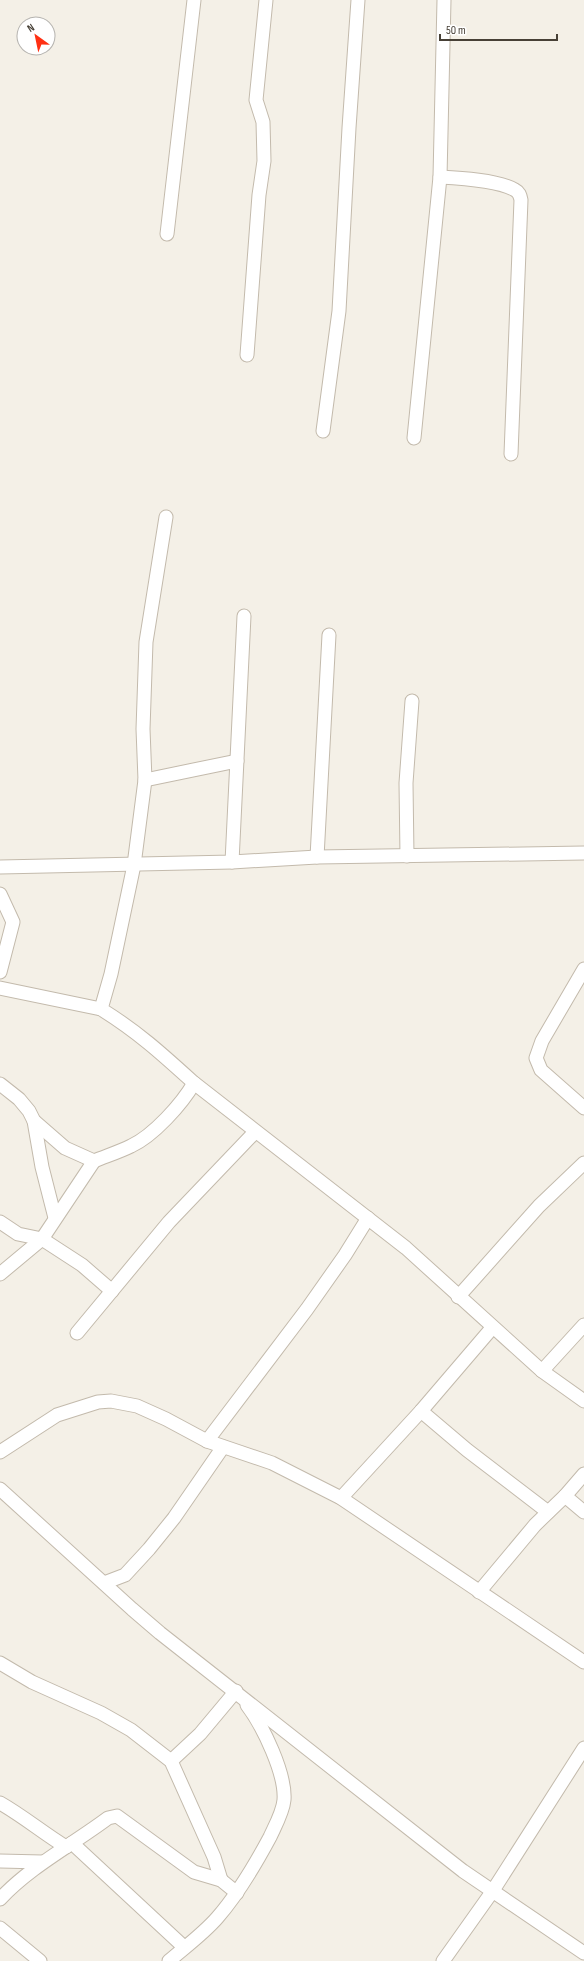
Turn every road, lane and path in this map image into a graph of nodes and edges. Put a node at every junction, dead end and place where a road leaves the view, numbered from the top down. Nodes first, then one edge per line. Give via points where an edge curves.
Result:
1 (194, 0) edge
2 (266, 0) edge
3 (358, 0) edge
4 (444, 0) edge
5 (440, 177) junction
6 (167, 234) dead end
7 (247, 355) dead end
8 (323, 432) dead end
9 (414, 438) dead end
10 (510, 454) dead end
11 (166, 517) dead end
12 (244, 616) dead end
13 (329, 635) dead end
14 (412, 701) dead end
15 (237, 761) junction
16 (145, 780) junction
17 (584, 853) edge
18 (407, 856) junction
19 (317, 857) junction
20 (232, 862) junction
21 (134, 865) junction
22 (0, 867) edge
23 (0, 894) edge
24 (584, 969) edge
25 (0, 972) edge
26 (0, 988) edge
27 (101, 1009) junction
28 (194, 1083) junction
29 (0, 1084) edge
30 (584, 1108) edge
31 (34, 1121) junction
32 (255, 1132) junction
33 (94, 1161) junction
34 (584, 1163) edge
35 (55, 1218) junction
36 (368, 1218) junction
37 (0, 1222) edge
38 (42, 1239) junction
39 (0, 1274) edge
40 (112, 1291) junction
41 (458, 1297) junction
42 (584, 1326) edge
43 (492, 1328) junction
44 (77, 1333) dead end
45 (542, 1371) junction
46 (584, 1401) edge
47 (421, 1411) junction
48 (207, 1441) junction
49 (223, 1447) junction
50 (0, 1452) edge
51 (584, 1474) edge
52 (0, 1489) edge
53 (565, 1496) junction
54 (341, 1498) junction
55 (548, 1512) junction
56 (584, 1512) edge
57 (104, 1583) junction
58 (479, 1592) junction
59 (584, 1662) edge
60 (0, 1663) edge
61 (236, 1691) junction
62 (584, 1748) edge
63 (171, 1760) junction
64 (0, 1803) edge
65 (70, 1845) junction
66 (0, 1861) edge
67 (42, 1862) junction
68 (221, 1880) junction
69 (492, 1892) junction
70 (237, 1893) junction
71 (0, 1899) edge
72 (0, 1928) edge
73 (184, 1947) junction
74 (584, 1952) edge
75 (40, 1961) edge
76 (169, 1961) edge
77 (443, 1961) edge

1 - 6 street
2 - 7 street via 256,100 263,122 264,161 259,195
3 - 8 street via 348,128 339,311
4 - 5 street
5 - 9 street
5 - 10 street via 514,189 519,193 521,200
11 - 16 street via 146,642 143,730
12 - 15 street
13 - 19 street
14 - 18 street via 406,783
15 - 16 street
15 - 20 street
16 - 21 street
17 - 18 street
18 - 19 street
19 - 20 street
20 - 21 street
21 - 22 street
21 - 27 street
23 - 25 street via 12,922
24 - 30 street via 542,1041 536,1058 541,1070
26 - 27 street
27 - 28 street via 164,1054
28 - 32 street
28 - 33 street via 171,1114 139,1141
29 - 31 street via 19,1099
31 - 33 street via 66,1148
31 - 35 street
32 - 36 street
32 - 40 street via 169,1222
33 - 35 street
34 - 41 street via 539,1206
35 - 38 street
36 - 41 street via 406,1248
36 - 48 street via 307,1309
37 - 38 street via 18,1234
38 - 39 street
38 - 40 street via 82,1265
40 - 44 street
41 - 43 street
42 - 45 street
43 - 45 street
43 - 47 street
45 - 46 street
47 - 54 street
47 - 55 street
48 - 49 street
48 - 50 street via 137,1406 111,1400 57,1414
49 - 54 street via 272,1463
49 - 57 street via 174,1518 149,1548 125,1575
51 - 53 street
52 - 57 street
53 - 55 street
53 - 56 street
54 - 58 street
55 - 58 street
57 - 61 street via 154,1628
58 - 59 street
60 - 63 street via 32,1682 101,1713 131,1730
61 - 63 street via 200,1734
61 - 69 street
61 - 70 street via 249,1707 264,1735 284,1784 284,1802 277,1822
62 - 69 street
63 - 68 street via 214,1857
64 - 65 street via 47,1835
65 - 67 street
65 - 68 street via 108,1818 117,1816 194,1872
65 - 73 street
66 - 67 street
67 - 71 street
68 - 70 street
69 - 74 street
69 - 77 street
70 - 73 street via 216,1919
72 - 75 street
73 - 76 street

